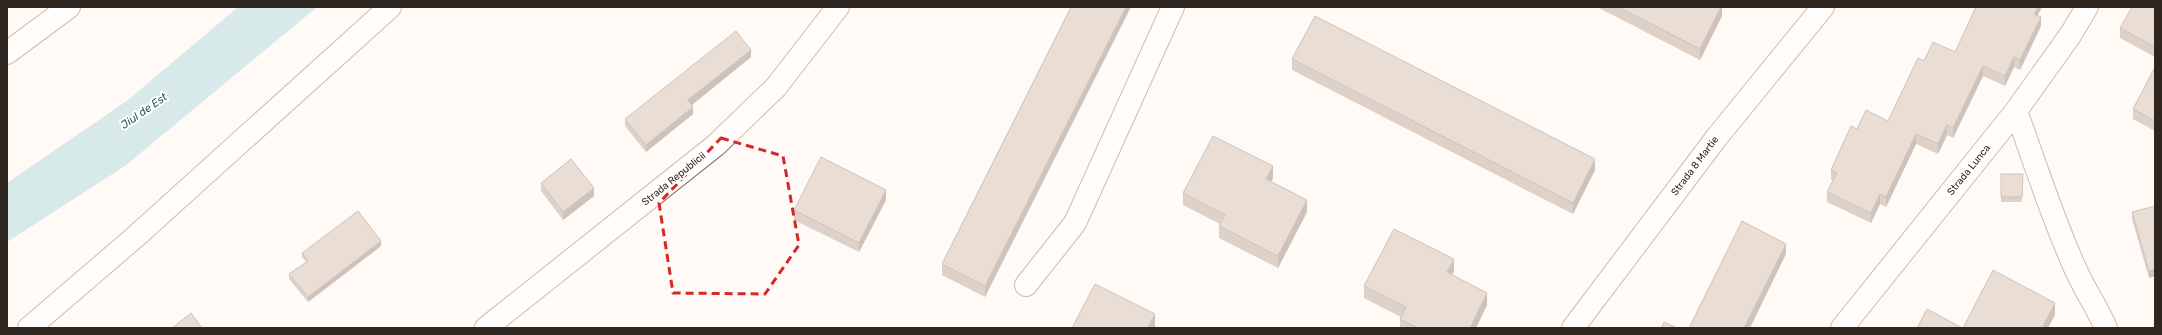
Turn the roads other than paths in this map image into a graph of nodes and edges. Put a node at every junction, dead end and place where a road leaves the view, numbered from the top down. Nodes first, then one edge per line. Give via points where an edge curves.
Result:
1 (69, 7) edge
2 (390, 7) edge
3 (838, 7) edge
4 (1173, 7) edge
5 (1823, 7) edge
6 (2087, 7) edge
7 (7, 53) edge
8 (2016, 111) junction
9 (1026, 285) dead end
10 (29, 328) edge
11 (486, 328) edge
12 (1573, 328) edge
13 (1842, 328) edge
14 (2106, 328) edge

1 - 7 street
2 - 10 street via 134,238
3 - 11 street, Strada Republicii via 776,87 716,145
4 - 9 street via 1075,223
5 - 12 street, Strada 8 Martie via 1717,137
6 - 8 street, Strada Lunca via 2071,34
8 - 13 street, Strada Lunca
8 - 14 street via 2076,270 2099,310

